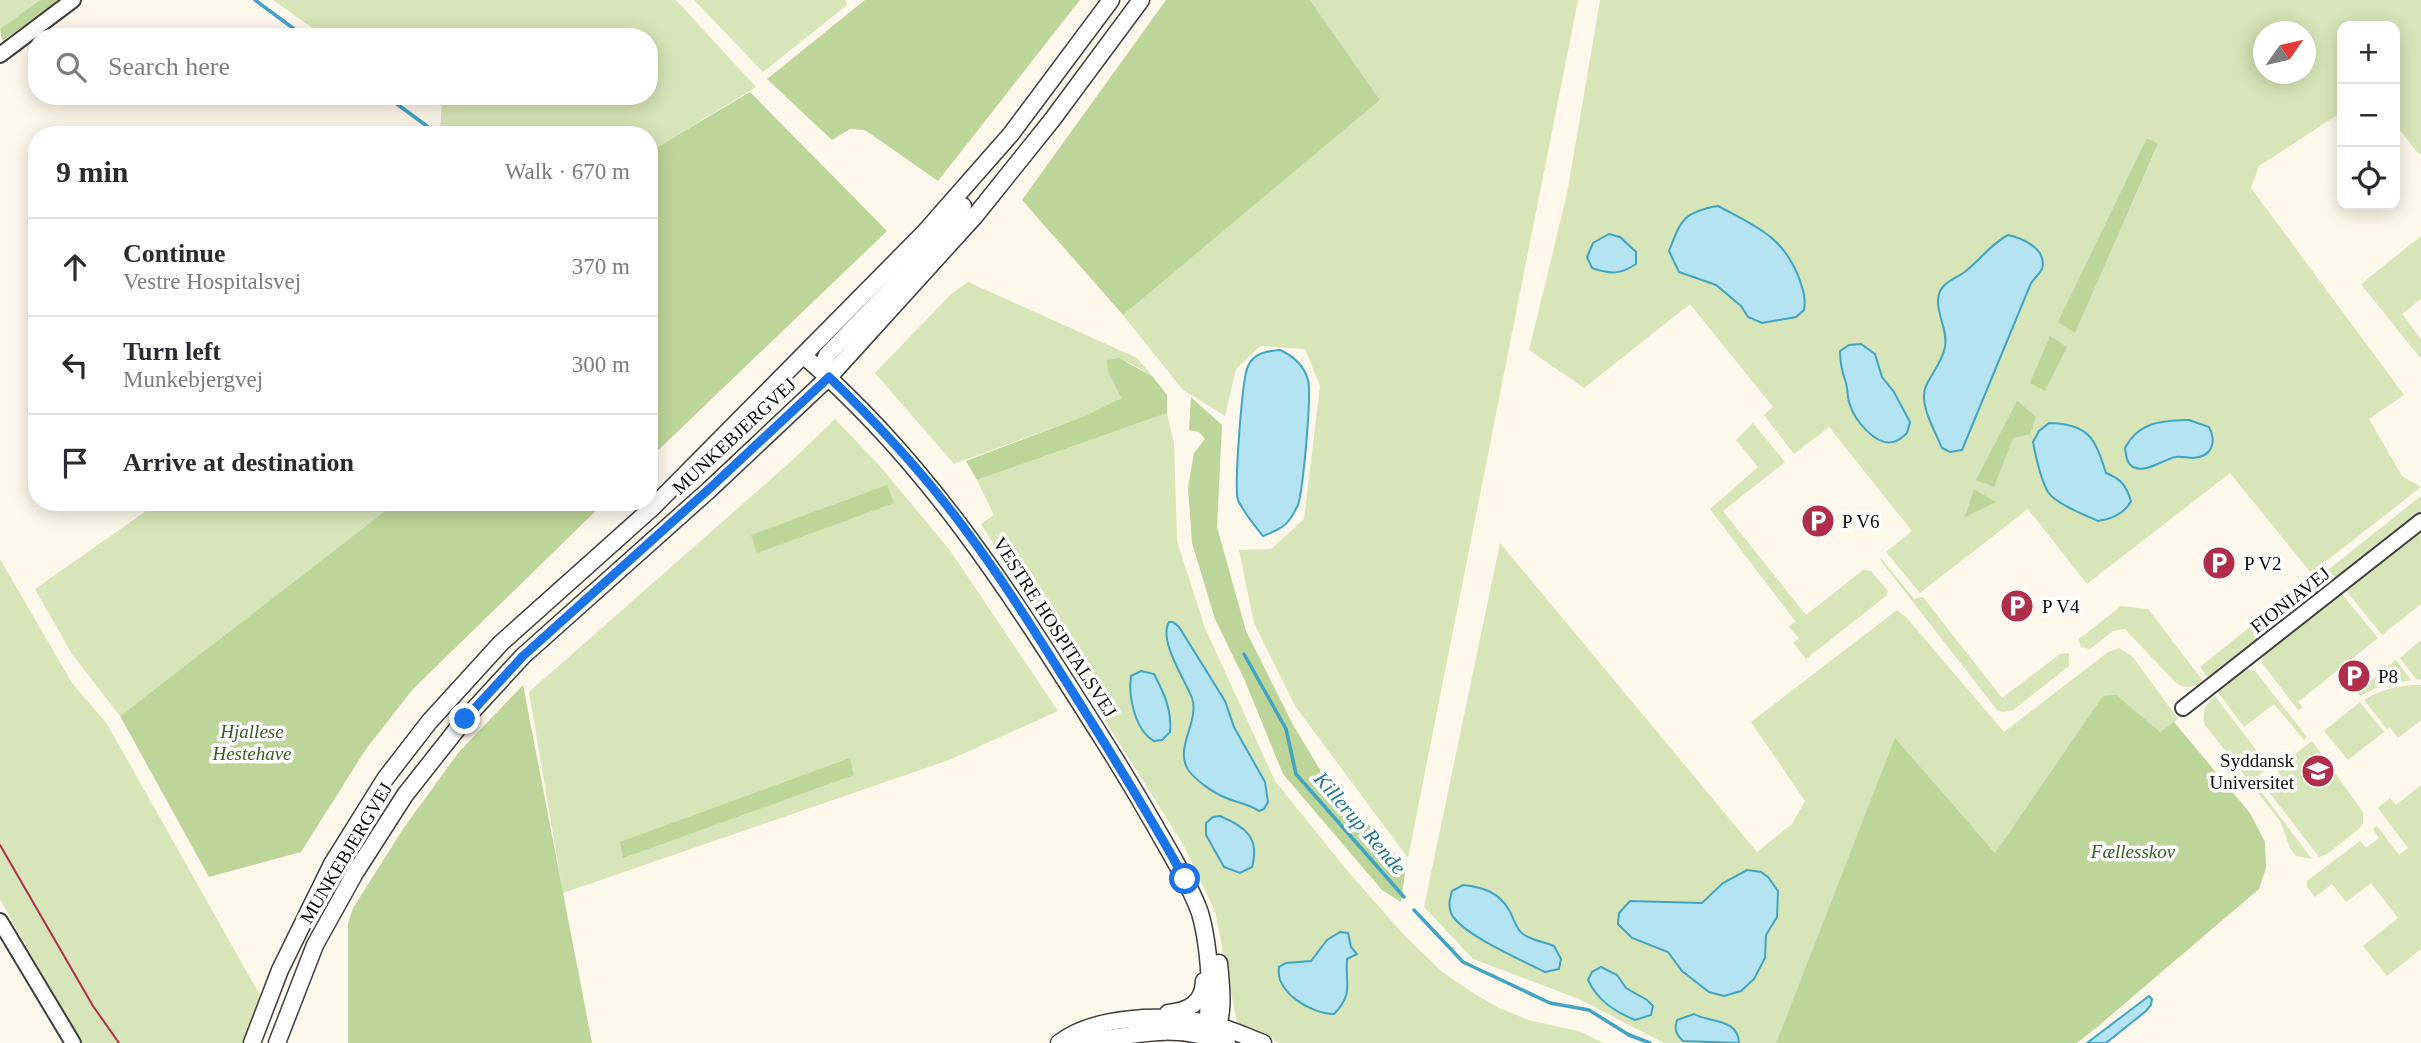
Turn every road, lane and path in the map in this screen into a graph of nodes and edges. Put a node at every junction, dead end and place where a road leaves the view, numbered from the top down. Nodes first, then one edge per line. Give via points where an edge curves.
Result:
1 (73, 0) edge
2 (1111, 0) edge
3 (1141, 0) edge
4 (36, 28) edge
5 (28, 34) edge
6 (0, 55) edge
7 (1040, 96) junction
8 (804, 356) junction
9 (829, 377) junction
10 (658, 502) edge
11 (649, 511) edge
12 (2421, 521) edge
13 (2183, 708) dead end
14 (1185, 879) junction
15 (0, 921) edge
16 (1133, 1020) junction
17 (1216, 1033) edge
18 (73, 1043) edge
19 (252, 1043) edge
20 (277, 1043) edge
21 (1059, 1043) edge
22 (1080, 1043) edge
23 (1263, 1043) edge

1 - 4 street
2 - 7 street, MUNKEBJERGVEJ
3 - 9 street, MUNKEBJERGVEJ via 975,216
5 - 6 street
7 - 8 street, MUNKEBJERGVEJ via 924,233
7 - 9 street via 1031,123 930,245 827,355 824,362
8 - 9 street, VESTRE HOSPITALSVEJ
8 - 10 street, MUNKEBJERGVEJ
9 - 14 street, VESTRE HOSPITALSVEJ via 887,436 967,532 1137,793
9 - 20 street, MUNKEBJERGVEJ via 523,656 465,719 405,795 355,873 315,945
11 - 19 street, MUNKEBJERGVEJ via 501,643 429,722 385,779 332,864 280,970
12 - 13 street, FIONIAVEJ
14 - 16 street via 1202,948 1204,986 1200,997 1184,1011 1149,1013
14 - 17 street, VESTRE HOSPITALSVEJ via 1208,946
15 - 18 street
16 - 17 street via 1181,1020
16 - 21 street via 1090,1027
17 - 22 street via 1148,1032
17 - 23 street

